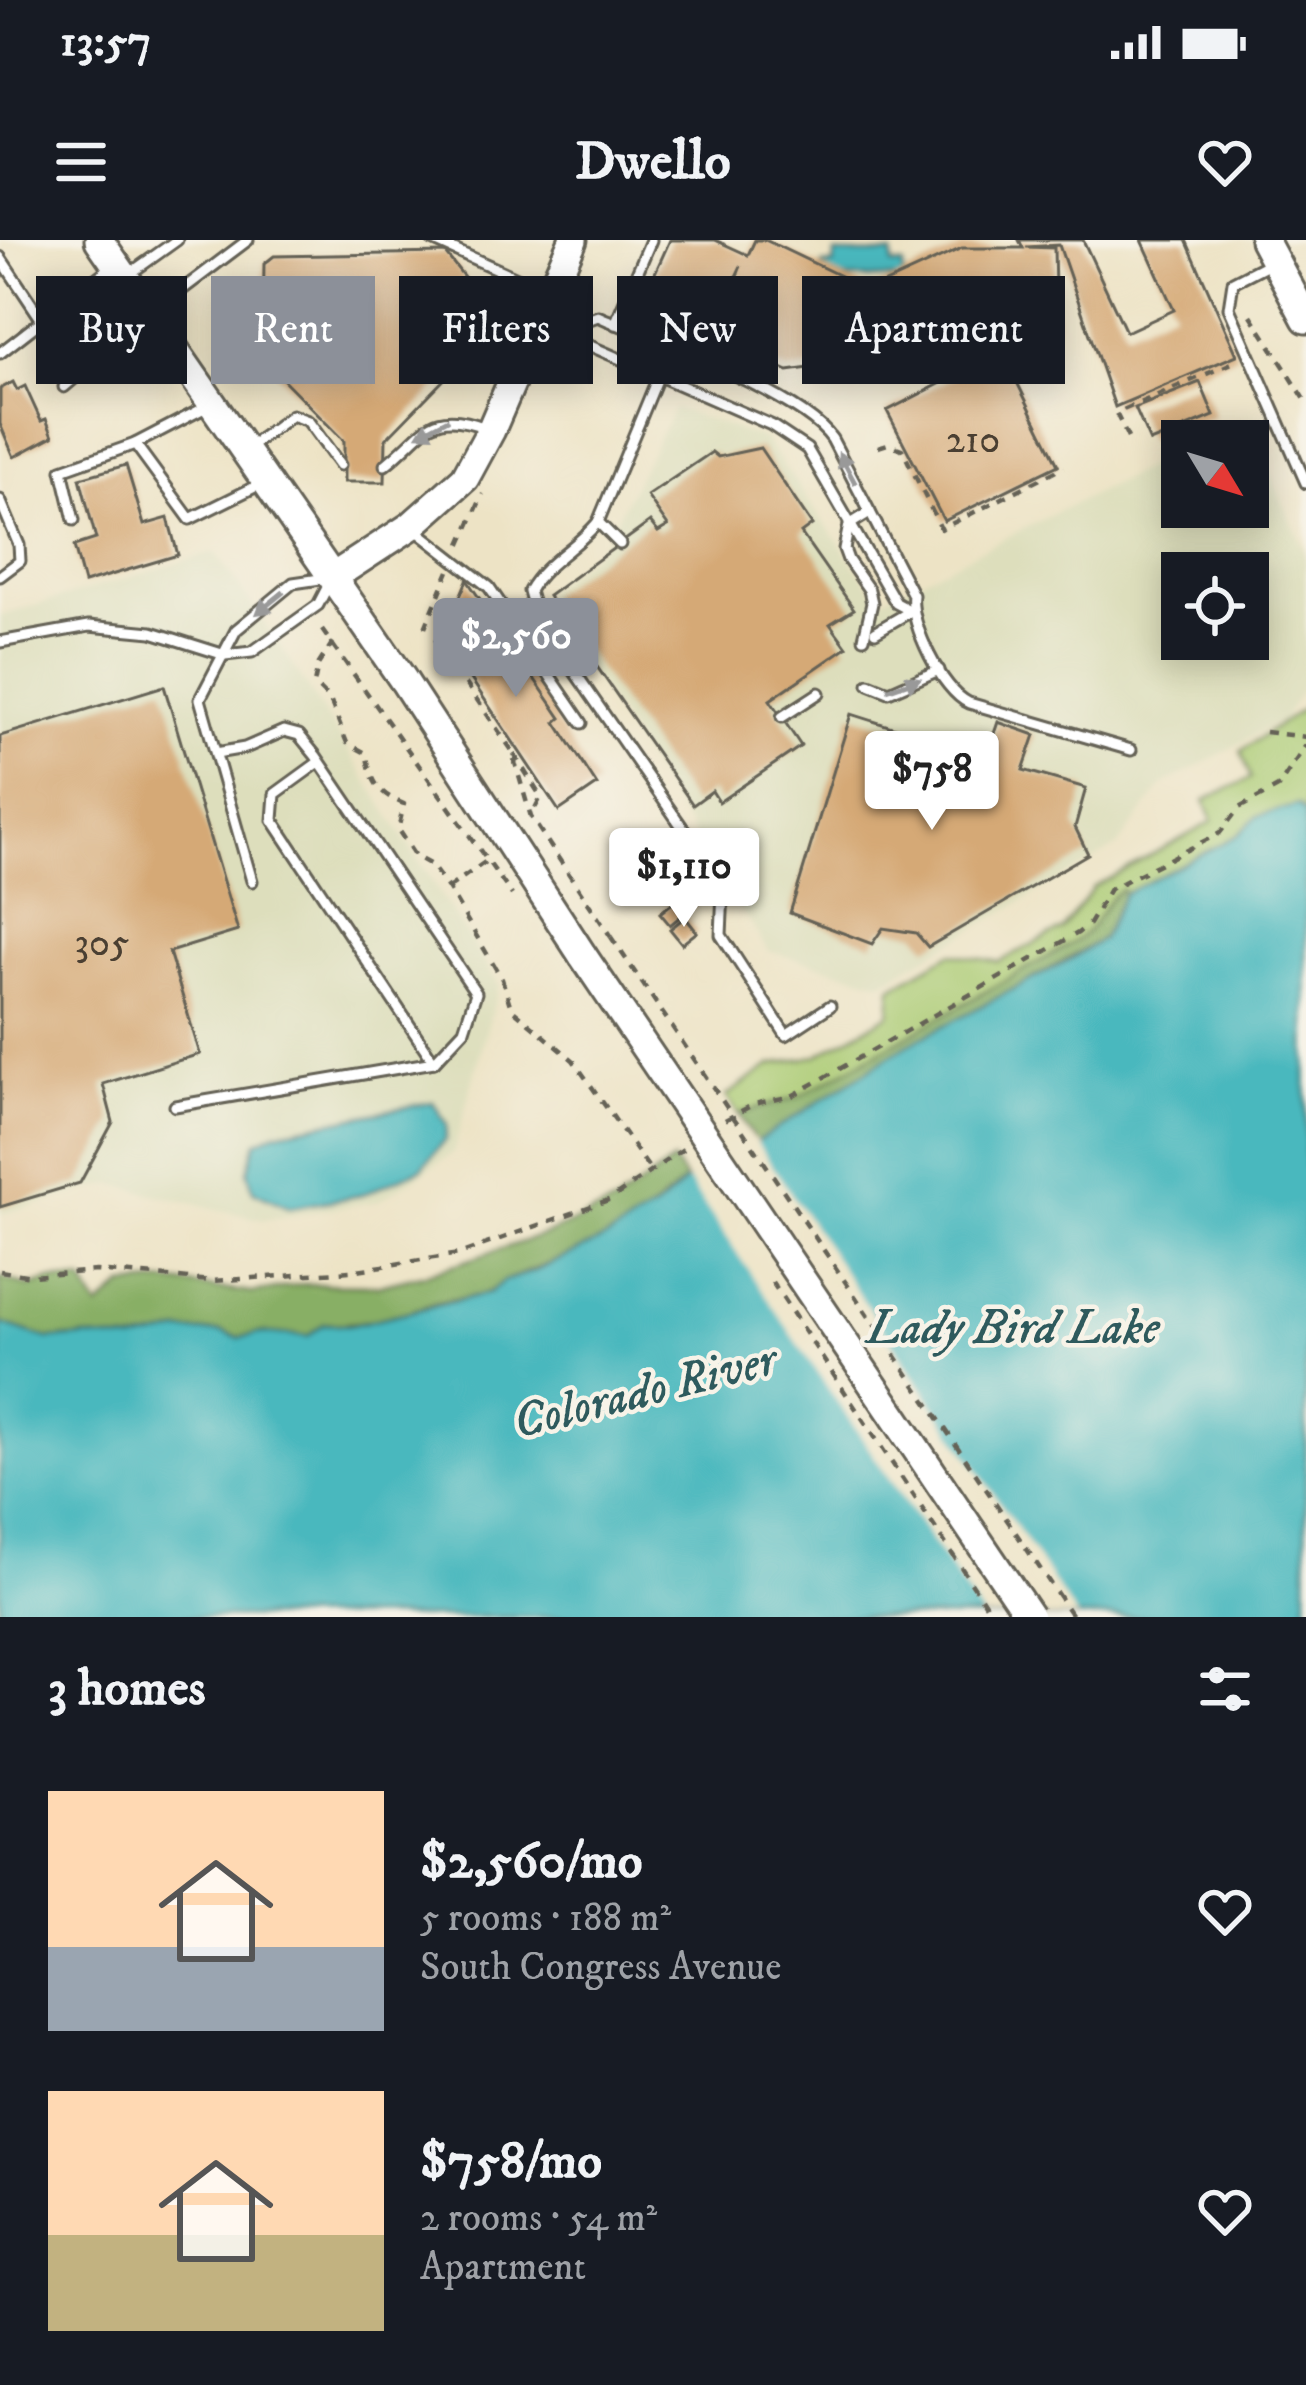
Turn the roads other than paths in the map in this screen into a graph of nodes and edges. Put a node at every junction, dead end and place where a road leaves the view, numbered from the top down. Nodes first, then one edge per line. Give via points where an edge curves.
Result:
1 (99, 240) edge
2 (177, 240) edge
3 (248, 240) edge
4 (432, 240) edge
5 (573, 240) edge
6 (651, 240) edge
7 (461, 245) edge
8 (1269, 250) edge
9 (0, 257) edge
10 (120, 271) junction
11 (112, 276) edge
12 (123, 276) edge
13 (509, 276) edge
14 (558, 276) edge
15 (187, 286) edge
16 (36, 311) edge
17 (593, 318) edge
18 (1306, 319) edge
19 (615, 324) joint
20 (36, 325) edge
21 (0, 353) edge
22 (187, 368) edge
23 (68, 384) edge
24 (511, 384) edge
25 (654, 384) edge
26 (678, 384) edge
27 (748, 384) edge
28 (64, 387) dead end
29 (212, 404) junction
30 (825, 428) junction
31 (491, 430) junction
32 (135, 444) junction
33 (805, 448) junction
34 (245, 450) junction
35 (340, 465) dead end
36 (385, 465) dead end
37 (266, 482) junction
38 (1306, 483) edge
39 (0, 500) edge
40 (870, 512) junction
41 (74, 520) dead end
42 (598, 522) junction
43 (849, 525) junction
44 (411, 526) junction
45 (620, 544) dead end
46 (0, 576) edge
47 (333, 577) junction
48 (911, 611) junction
49 (0, 642) edge
50 (225, 655) junction
51 (939, 670) junction
52 (869, 683) dead end
53 (819, 693) dead end
54 (782, 717) dead end
55 (582, 723) dead end
56 (625, 744) junction
57 (1131, 750) dead end
58 (216, 753) junction
59 (611, 754) dead end
60 (319, 762) junction
61 (252, 881) dead end
62 (830, 1006) dead end
63 (434, 1062) junction
64 (175, 1106) dead end
65 (1030, 1617) edge

1 - 10 main road
2 - 10 lane
3 - 15 lane
4 - 7 lane
5 - 14 main road
6 - 19 lane
7 - 13 lane
8 - 18 main road
8 - 38 lane via 1233,282 1229,308
9 - 16 lane
10 - 11 lane
10 - 12 main road
17 - 19 lane
20 - 21 lane
22 - 29 main road
23 - 28 lane
24 - 31 main road
25 - 42 lane
26 - 33 lane
27 - 30 lane
29 - 32 lane
29 - 34 main road
30 - 33 lane
40 -> 30 lane
31 -> 36 lane via 441,419
31 - 44 main road via 465,478
32 - 37 lane via 190,519
32 - 41 lane via 62,470
33 - 43 lane
34 - 35 lane via 292,415 308,421
34 - 37 main road
37 - 47 main road
39 - 46 lane via 20,560
40 - 43 lane
40 - 48 lane via 913,595
42 - 45 lane
42 - 56 lane via 529,591 536,616
43 - 48 lane via 896,603
43 - 48 lane via 844,549 872,603 870,635
44 - 47 main road
44 - 55 lane via 489,587
47 - 50 lane via 306,614 252,652
47 -> 50 lane via 293,583 236,630
47 - 65 main road, bridge
48 - 51 lane
49 - 50 lane via 88,626 152,632
50 - 58 lane via 200,699
52 -> 51 lane via 889,692
51 - 57 lane via 951,693 969,703
53 - 54 lane
56 - 59 lane
56 - 62 lane via 687,835 725,847 721,935 786,1035
58 - 60 lane via 284,731 299,735
58 - 61 lane
60 - 63 lane via 476,993 464,1030
60 - 63 lane via 274,794 273,820
63 - 64 lane

